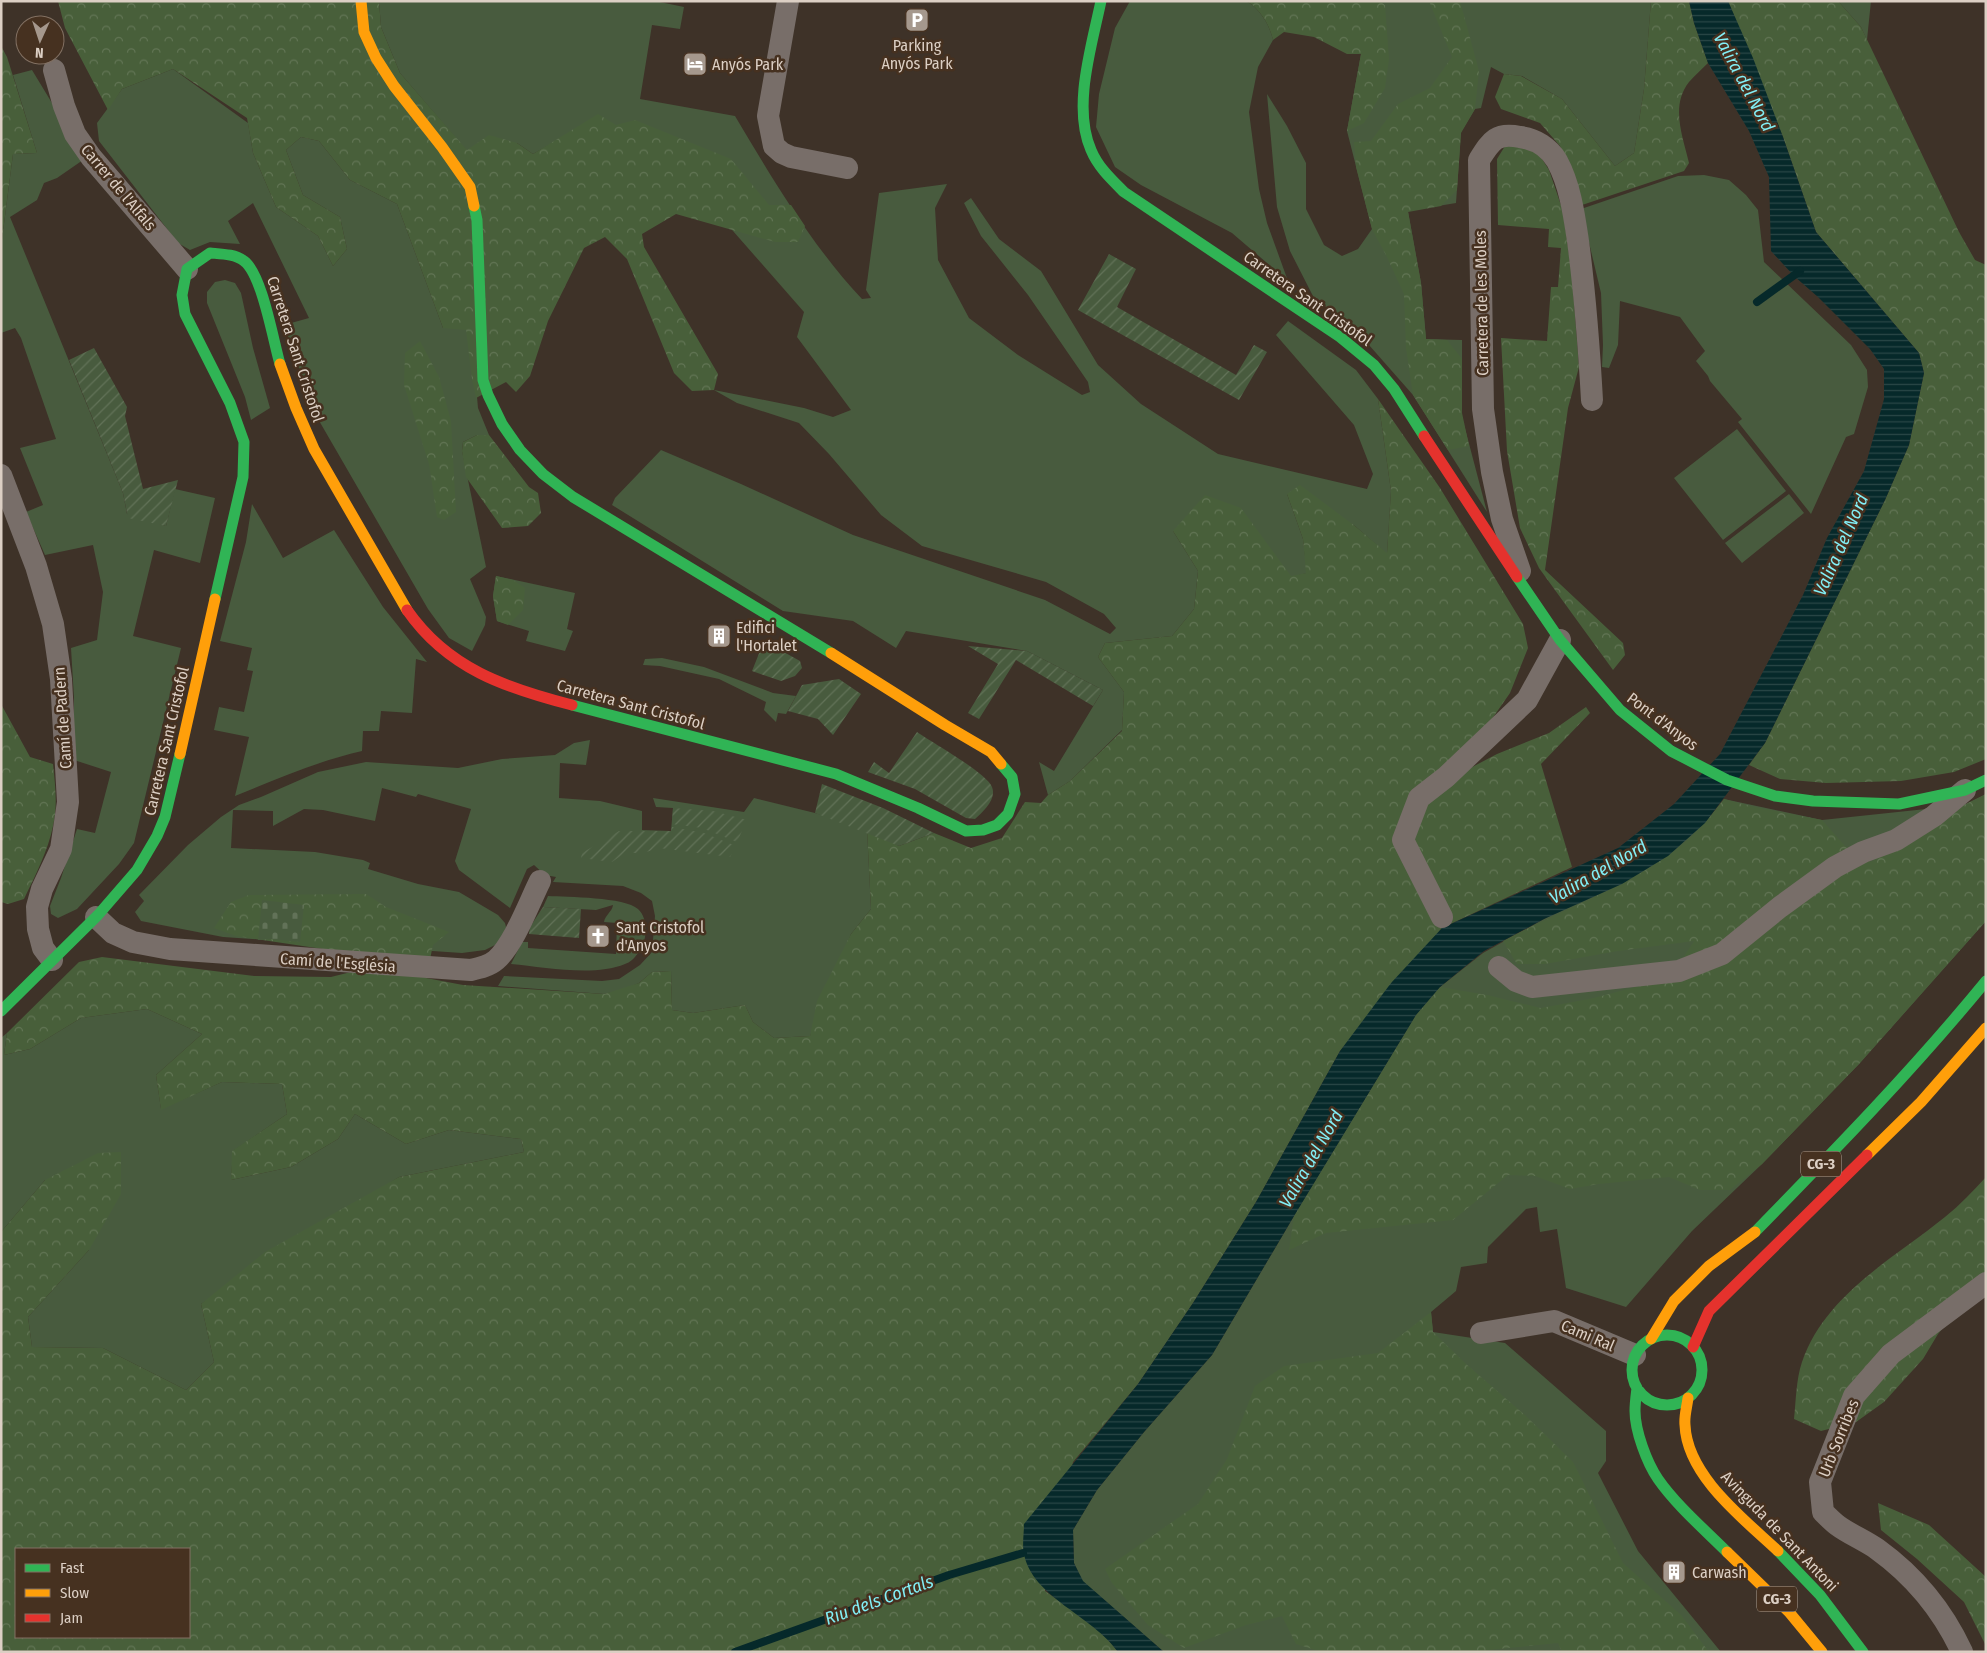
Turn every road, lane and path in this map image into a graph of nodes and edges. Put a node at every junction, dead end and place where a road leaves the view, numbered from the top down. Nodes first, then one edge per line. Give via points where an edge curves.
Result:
1 (361, 1) edge
2 (788, 1) edge
3 (1101, 1) edge
4 (54, 70) dead end
5 (847, 168) dead end
6 (187, 269) junction
7 (1592, 400) dead end
8 (1, 475) edge
9 (1526, 588) junction
10 (1567, 648) junction
11 (1986, 780) edge
12 (1964, 790) junction
13 (540, 881) dead end
14 (1442, 917) dead end
15 (96, 918) junction
16 (52, 960) junction
17 (1499, 967) dead end
18 (1986, 981) edge
19 (1, 1011) edge
20 (1986, 1028) edge
21 (1986, 1283) edge
22 (1481, 1333) dead end
23 (1651, 1339) junction
24 (1693, 1347) junction
25 (1635, 1355) junction
26 (1637, 1388) junction
27 (1688, 1398) junction
28 (1822, 1652) edge
29 (1863, 1652) edge
30 (1962, 1652) edge

1 - 6 main road, Carretera Sant Cristofol via 364,32 376,58 470,187 477,220 483,380 505,432 555,484 596,511 991,752 1012,777 1015,794 1008,814 997,825 966,831 836,774 525,693 479,673 444,650 422,630 397,592 306,434 288,388 255,274 244,260 230,255 210,254
2 - 5 street via 768,116 774,146 791,157
3 - 9 main road, Carretera Sant Cristofol via 1086,80 1083,116 1087,141 1099,166 1124,192 1340,336 1374,365 1394,389
4 - 6 street, Carrer de l'Alfals via 75,134
6 - 15 main road, Carretera Sant Cristofol via 182,295 185,314 230,403 244,442 243,477 166,817 148,855
7 - 9 street, Carretera de les Moles via 1583,277 1566,183 1556,160 1540,143 1508,134 1498,137 1479,160 1484,409 1502,519
8 - 16 street, Camí de Padern via 39,576 53,624 62,679 68,802 61,849 37,907 43,948
9 - 10 main road, Carretera Sant Cristofol
10 - 12 main road, Pont d'Anyos via 1620,710 1639,726 1671,751 1727,780 1775,796 1813,802 1898,804
10 - 14 street via 1527,700 1446,777 1419,798 1404,840
11 - 12 main road
12 - 17 street via 1934,816 1896,840 1863,852 1834,868 1722,954 1679,971 1532,987 1516,981
13 - 15 street, Camí de l'Església via 508,945 496,960 471,970 170,949 133,942 113,933
15 - 16 main road, Carretera Sant Cristofol
16 - 19 main road, Carretera Sant Cristofol
18 - 23 main road, CG-3 via 1877,1106 1752,1235 1709,1266 1674,1301
20 - 24 main road, CG-3 via 1921,1102 1709,1311
21 - 30 street, Urb Sorribes via 1891,1354 1854,1396 1820,1482 1823,1512 1838,1526 1876,1548 1901,1568 1953,1631
22 - 25 street, Cami Ral via 1554,1321
23 - 24 main road via 1673,1336
23 - 25 main road, CG-3
24 - 27 main road, CG-3 via 1699,1356 1702,1374 1696,1390
25 - 26 main road, CG-3 via 1632,1372
26 - 27 main road via 1645,1397 1660,1404 1678,1403
26 - 28 main road, CG-3 via 1637,1425 1658,1479 1685,1510 1766,1587
27 - 29 main road, Avinguda de Sant Antoni / CG-3 via 1685,1426 1697,1466 1710,1486 1792,1563 1826,1600

